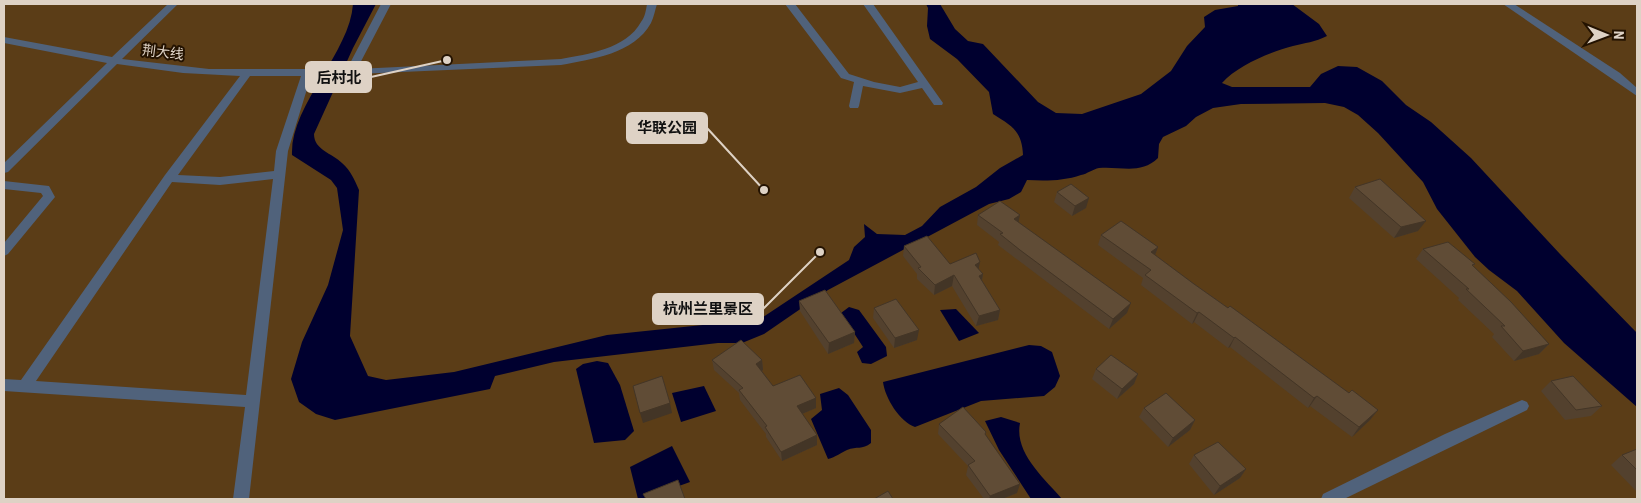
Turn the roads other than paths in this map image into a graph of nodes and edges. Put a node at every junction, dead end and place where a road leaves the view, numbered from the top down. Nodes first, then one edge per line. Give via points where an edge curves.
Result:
1 (173, 4) edge
2 (386, 4) edge
3 (652, 4) edge
4 (790, 4) edge
5 (868, 4) edge
6 (1508, 4) edge
7 (4, 40) edge
8 (116, 60) junction
9 (351, 71) junction
10 (248, 72) junction
11 (313, 72) junction
12 (859, 81) junction
13 (924, 84) junction
14 (1637, 93) edge
15 (938, 103) dead end
16 (854, 106) dead end
17 (4, 169) edge
18 (279, 174) junction
19 (170, 178) junction
20 (4, 185) edge
21 (4, 251) edge
22 (4, 385) edge
23 (24, 387) junction
24 (252, 400) junction
25 (1522, 406) dead end
26 (241, 499) edge
27 (1329, 499) edge

1 - 8 street
2 - 9 street
3 - 9 street, 荆大线 via 646,22 636,34 623,44 596,55 561,62
4 - 12 street via 845,76
5 - 13 street
6 - 14 street via 1616,75
7 - 8 street, 荆大线
8 - 10 street, 荆大线 via 208,72
8 - 17 street
9 - 11 street, 荆大线
10 - 11 street, 荆大线
10 - 19 street
11 - 18 street via 282,152
12 - 13 street via 900,90
12 - 16 street
13 - 15 street
18 - 19 street via 220,181
18 - 24 street
19 - 23 street
20 - 21 street via 45,189 49,197
22 - 23 street
23 - 24 street
24 - 26 street
25 - 27 street

